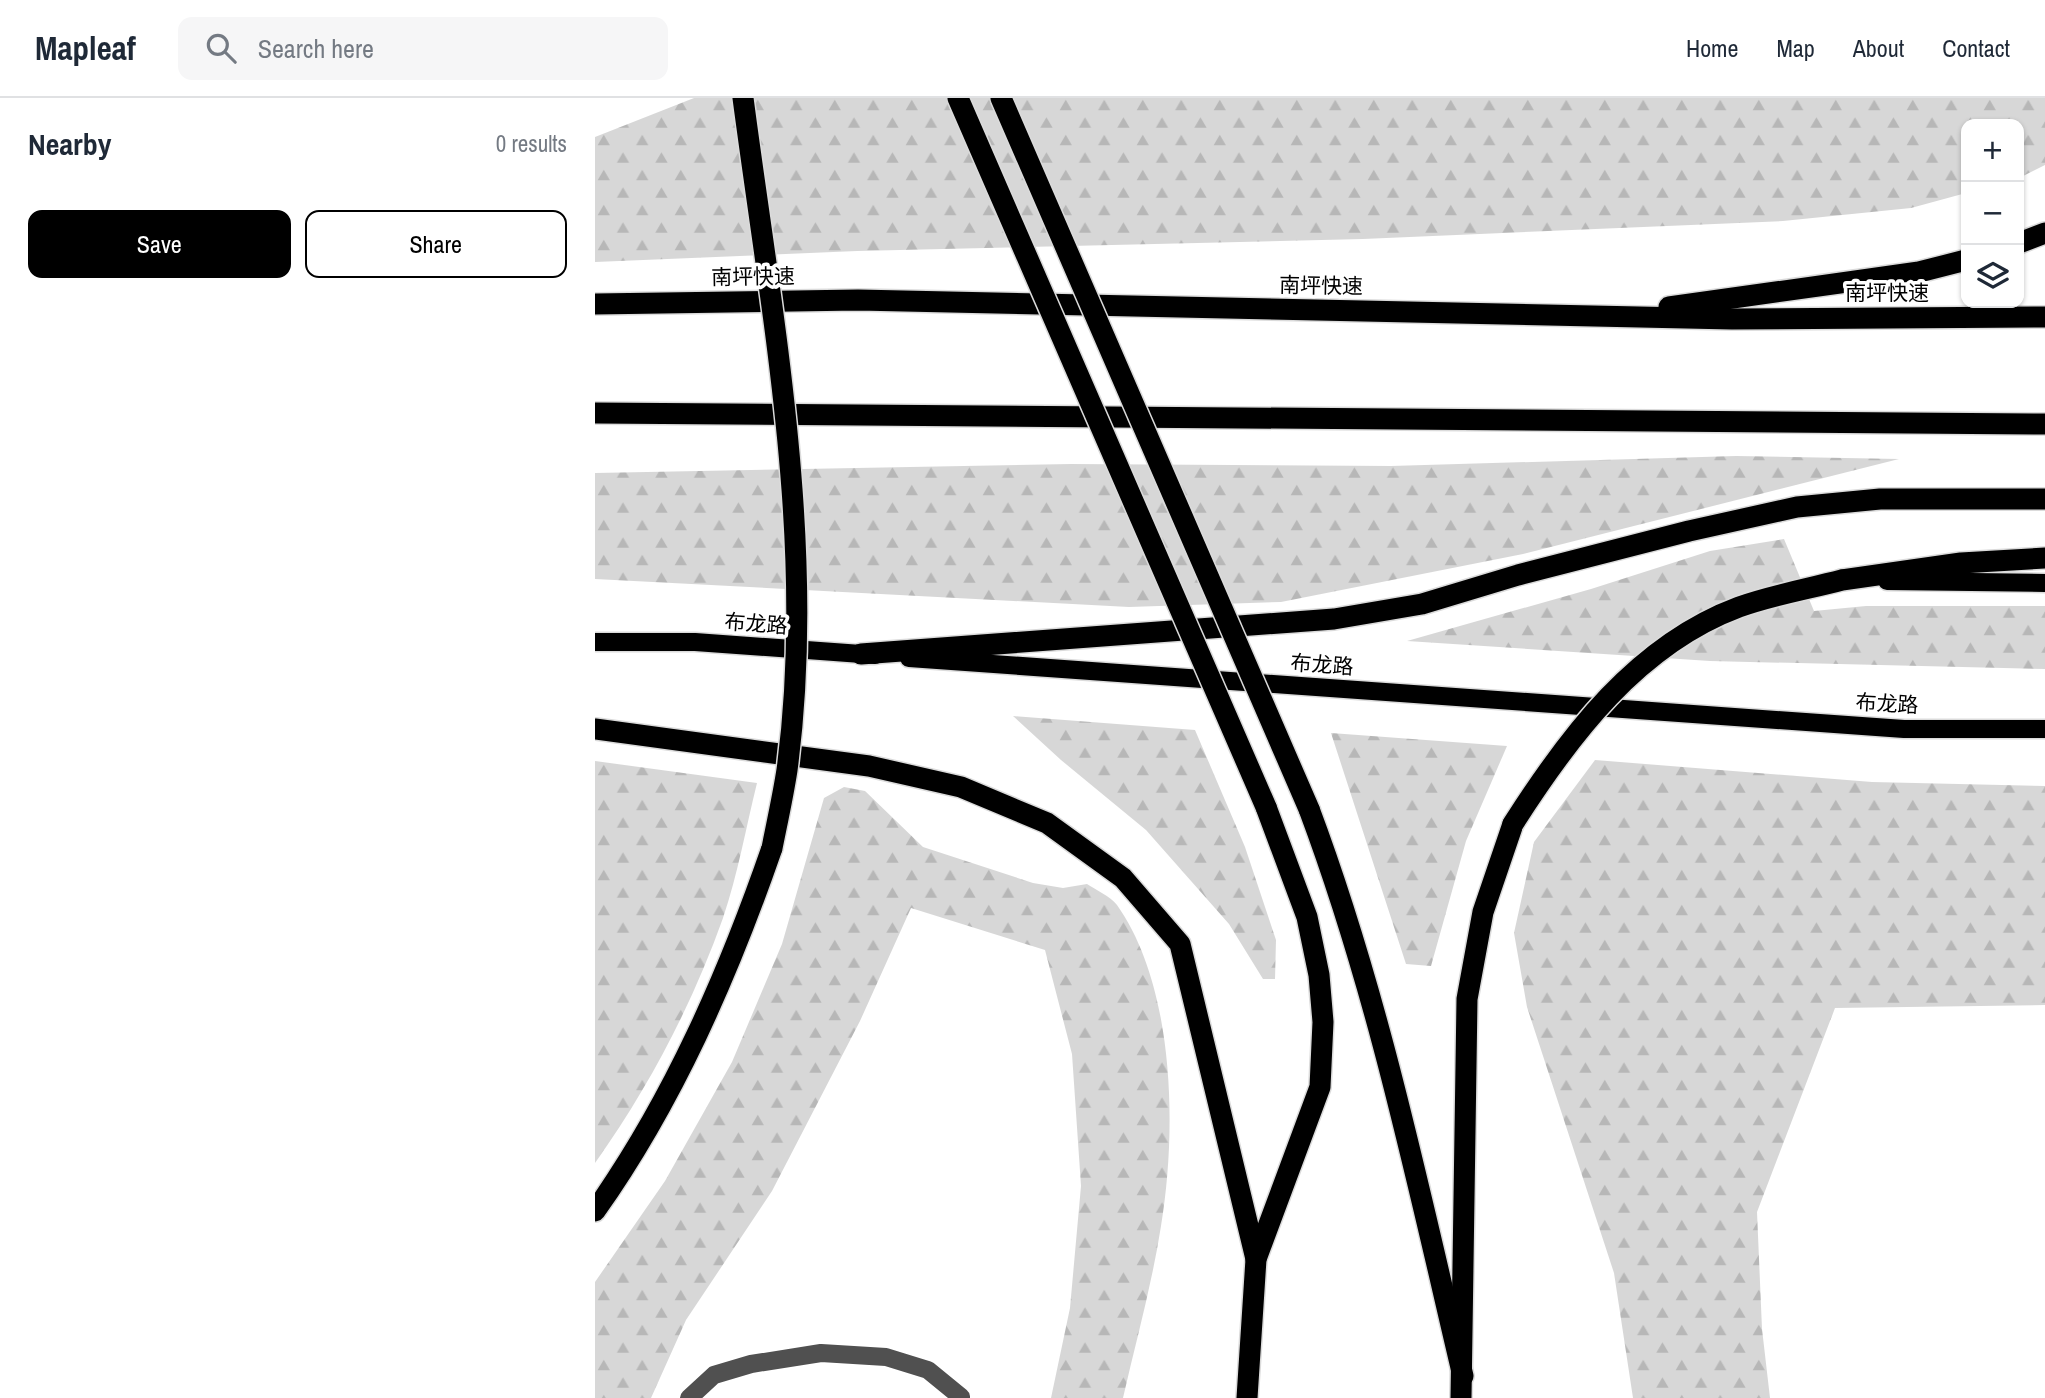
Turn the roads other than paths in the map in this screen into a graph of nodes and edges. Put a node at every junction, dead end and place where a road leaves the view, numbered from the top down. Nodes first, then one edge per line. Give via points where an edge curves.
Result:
1 (743, 98) edge
2 (958, 98) edge
3 (1001, 98) edge
4 (2045, 233) edge
5 (2024, 241) edge
6 (1961, 261) edge
7 (595, 304) edge
8 (1530, 315) junction
9 (2045, 317) edge
10 (595, 413) edge
11 (2045, 424) edge
12 (2045, 499) edge
13 (2045, 558) edge
14 (1842, 580) junction
15 (2045, 583) edge
16 (595, 642) edge
17 (862, 654) junction
18 (595, 729) edge
19 (2045, 729) edge
20 (595, 1211) edge
21 (1256, 1259) junction
22 (1463, 1376) junction
23 (961, 1397) edge
24 (689, 1398) edge
25 (1247, 1398) edge
26 (1461, 1398) edge

1 - 20 highway, bridge via 786,434 796,581 787,771 772,849 744,927 697,1034
2 - 21 highway, bridge via 1266,807 1307,917 1323,1022 1320,1087
3 - 22 highway, bridge via 1331,868 1383,1041
4 - 5 highway
6 - 8 highway via 1796,291 1655,308
7 - 8 highway, 南坪快速 via 857,300
8 - 9 highway, 南坪快速
10 - 11 highway
12 - 17 highway via 1879,499 1797,507 1518,575 1422,604 1334,619
13 - 14 highway via 1961,563
14 - 15 main road
14 - 22 highway, bridge via 1738,608 1669,643 1611,693 1553,761 1513,824 1483,912 1467,999
16 - 17 main road, 布龙路 via 695,642
17 - 19 main road, 布龙路 via 1904,729
18 - 21 highway via 869,766 961,787 1047,823 1123,878 1180,944
21 - 25 highway
22 - 26 highway
23 - 24 lane via 918,1366 886,1357 821,1353 714,1375

